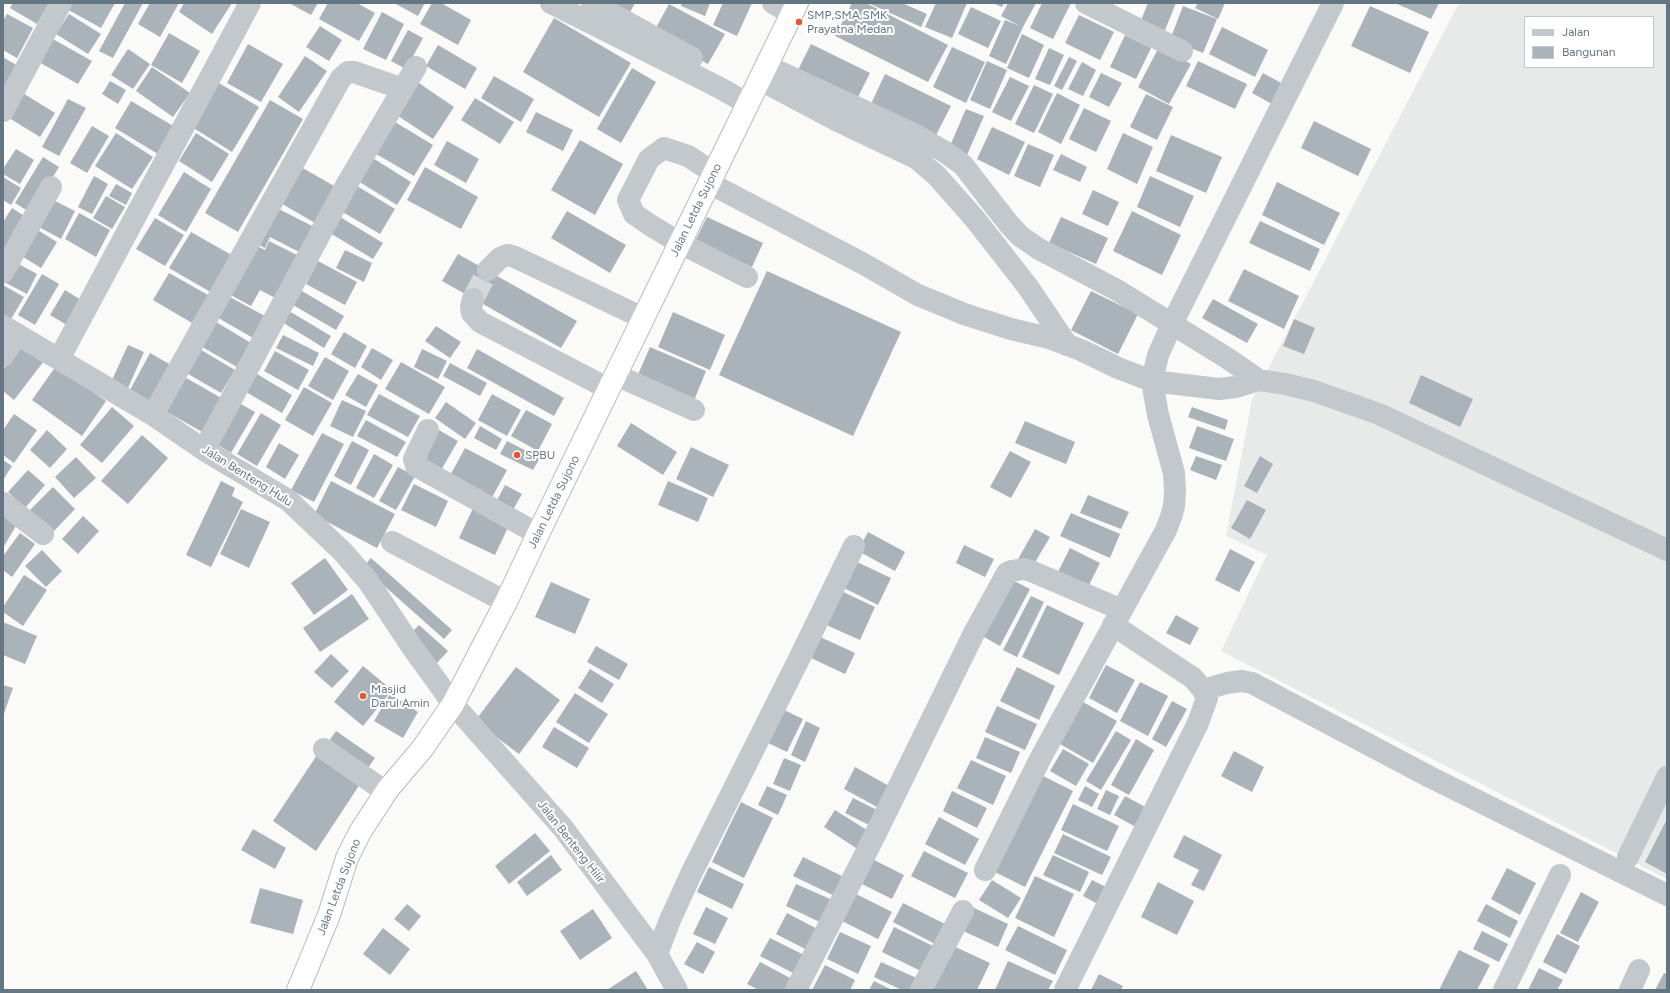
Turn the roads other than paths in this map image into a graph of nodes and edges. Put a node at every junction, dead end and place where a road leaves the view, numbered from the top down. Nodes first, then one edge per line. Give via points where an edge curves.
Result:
1 (61, 3) edge
2 (250, 3) edge
3 (551, 3) edge
4 (592, 3) edge
5 (773, 3) edge
6 (1086, 3) edge
7 (1333, 3) edge
8 (795, 8) edge
9 (1182, 50) dead end
10 (416, 67) dead end
11 (760, 87) junction
12 (403, 89) junction
13 (3, 111) edge
14 (712, 178) junction
15 (51, 187) dead end
16 (680, 243) junction
17 (488, 270) tunnel mouth
18 (3, 272) edge
19 (747, 277) dead end
20 (473, 299) tunnel mouth
21 (643, 318) junction
22 (1172, 324) junction
23 (10, 330) edge
24 (1067, 345) junction
25 (3, 356) edge
26 (59, 359) junction
27 (1259, 380) junction
28 (1152, 381) junction
29 (612, 382) junction
30 (694, 410) dead end
31 (153, 415) junction
32 (428, 430) dead end
33 (204, 450) junction
34 (3, 503) edge
35 (44, 534) dead end
36 (538, 534) junction
37 (392, 542) dead end
38 (854, 546) dead end
39 (1667, 550) edge
40 (506, 602) junction
41 (1118, 617) junction
42 (1203, 690) junction
43 (453, 704) junction
44 (324, 749) dead end
45 (1667, 777) edge
46 (387, 790) junction
47 (1628, 857) dead end
48 (985, 870) dead end
49 (1560, 875) dead end
50 (1667, 895) edge
51 (963, 911) dead end
52 (657, 954) junction
53 (1639, 970) dead end
54 (298, 990) edge
55 (677, 990) edge
56 (796, 990) edge
57 (921, 990) edge
58 (1065, 990) edge
59 (1504, 990) edge
60 (1630, 990) edge

1 - 13 street
2 - 26 street
3 - 11 street via 720,88
4 - 11 street
5 - 8 street
6 - 9 street
7 - 22 street
8 - 11 highway, Jalan Letda Sujono
10 - 12 street
11 - 14 highway, Jalan Letda Sujono
11 - 22 street via 916,135 963,165 1020,236
11 - 24 street via 916,158 937,176 975,219 1028,287
12 - 31 street via 354,72 348,72 341,78
12 - 33 street via 348,182
14 - 16 highway, Jalan Letda Sujono
14 - 16 street via 688,156 664,148 649,159 628,200 634,214
14 - 24 street via 918,295 964,314
15 - 18 street
16 - 19 street
16 - 21 highway, Jalan Letda Sujono
17 - 21 street via 500,258 508,255 515,257
20 - 29 street via 472,313 480,322
21 - 29 highway, Jalan Letda Sujono
22 - 27 street
22 - 28 street via 1158,355
23 - 25 street
23 - 26 street, Jalan Benteng Hulu
24 - 28 street
26 - 31 street, Jalan Benteng Hulu
27 - 28 street via 1219,389
27 - 39 street via 1314,391 1379,414
28 - 41 street via 1158,415 1174,473 1174,506 1166,530
29 - 30 street
29 - 36 highway, Jalan Letda Sujono
31 - 33 street, Jalan Benteng Hulu
32 - 36 street via 414,458 416,466
33 - 43 street, Jalan Benteng Hulu via 288,500 343,552 368,581
34 - 35 street
36 - 40 highway, Jalan Letda Sujono
37 - 40 street
38 - 52 street via 691,874
40 - 43 highway, Jalan Letda Sujono
41 - 42 street via 1193,678
41 - 48 street via 1040,759
41 - 56 street via 1032,571 1024,569 1007,573 974,633
42 - 50 street via 1228,683 1252,682 1430,777
42 - 58 street via 1207,698 1198,723
43 - 46 highway, Jalan Letda Sujono via 422,749
43 - 52 street, Jalan Benteng Hilir via 563,828
44 - 46 street
45 - 47 street
46 - 54 highway, Jalan Letda Sujono via 347,858 329,915
49 - 59 street
51 - 57 street
52 - 55 street, Jalan Benteng Hilir
53 - 60 street

